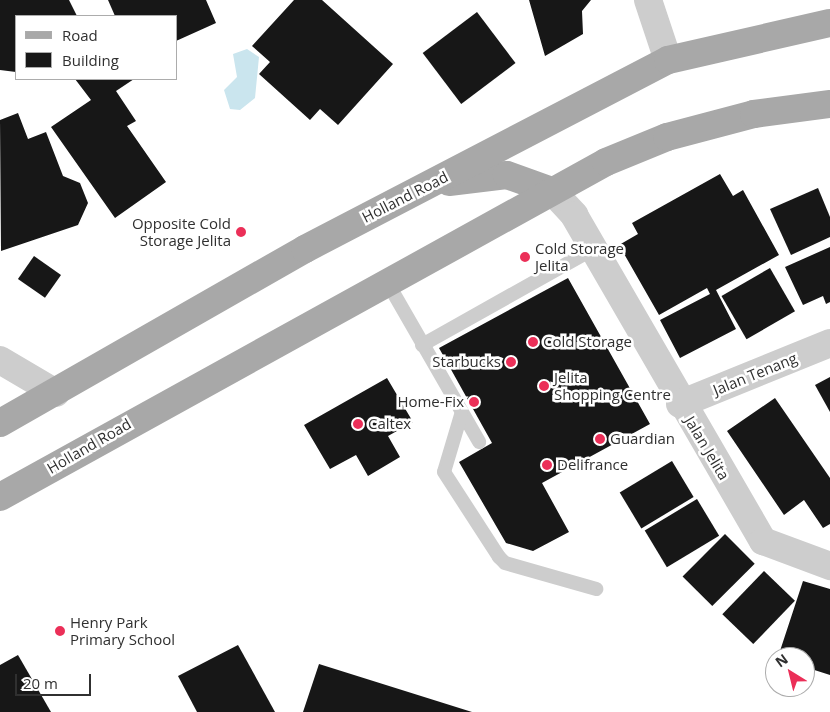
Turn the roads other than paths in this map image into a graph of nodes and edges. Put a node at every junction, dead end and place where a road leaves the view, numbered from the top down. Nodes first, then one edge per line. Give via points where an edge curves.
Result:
1 (648, 0) edge
2 (830, 23) edge
3 (668, 60) junction
4 (830, 104) edge
5 (429, 185) junction
6 (552, 190) junction
7 (593, 249) junction
8 (386, 280) junction
9 (830, 343) edge
10 (422, 345) junction
11 (0, 360) edge
12 (56, 393) junction
13 (680, 404) junction
14 (461, 415) junction
15 (0, 422) edge
16 (479, 442) dead end
17 (0, 497) edge
18 (830, 566) edge
19 (596, 589) dead end

1 - 3 street
2 - 3 main road, Holland Road
3 - 5 main road, Holland Road
4 - 6 main road, Holland Road via 754,114 667,138
5 - 6 main road via 507,175
5 - 12 main road, Holland Road via 240,284
6 - 7 street, Jalan Jelita via 574,215
6 - 8 main road, Holland Road
7 - 10 lane
7 - 13 street, Jalan Jelita
8 - 10 lane
8 - 17 main road, Holland Road
9 - 13 street, Jalan Tenang
10 - 14 lane
11 - 12 street
12 - 15 main road, Holland Road
13 - 18 street, Jalan Jelita via 763,540
14 - 16 lane
14 - 19 lane via 444,472 499,557 504,563

